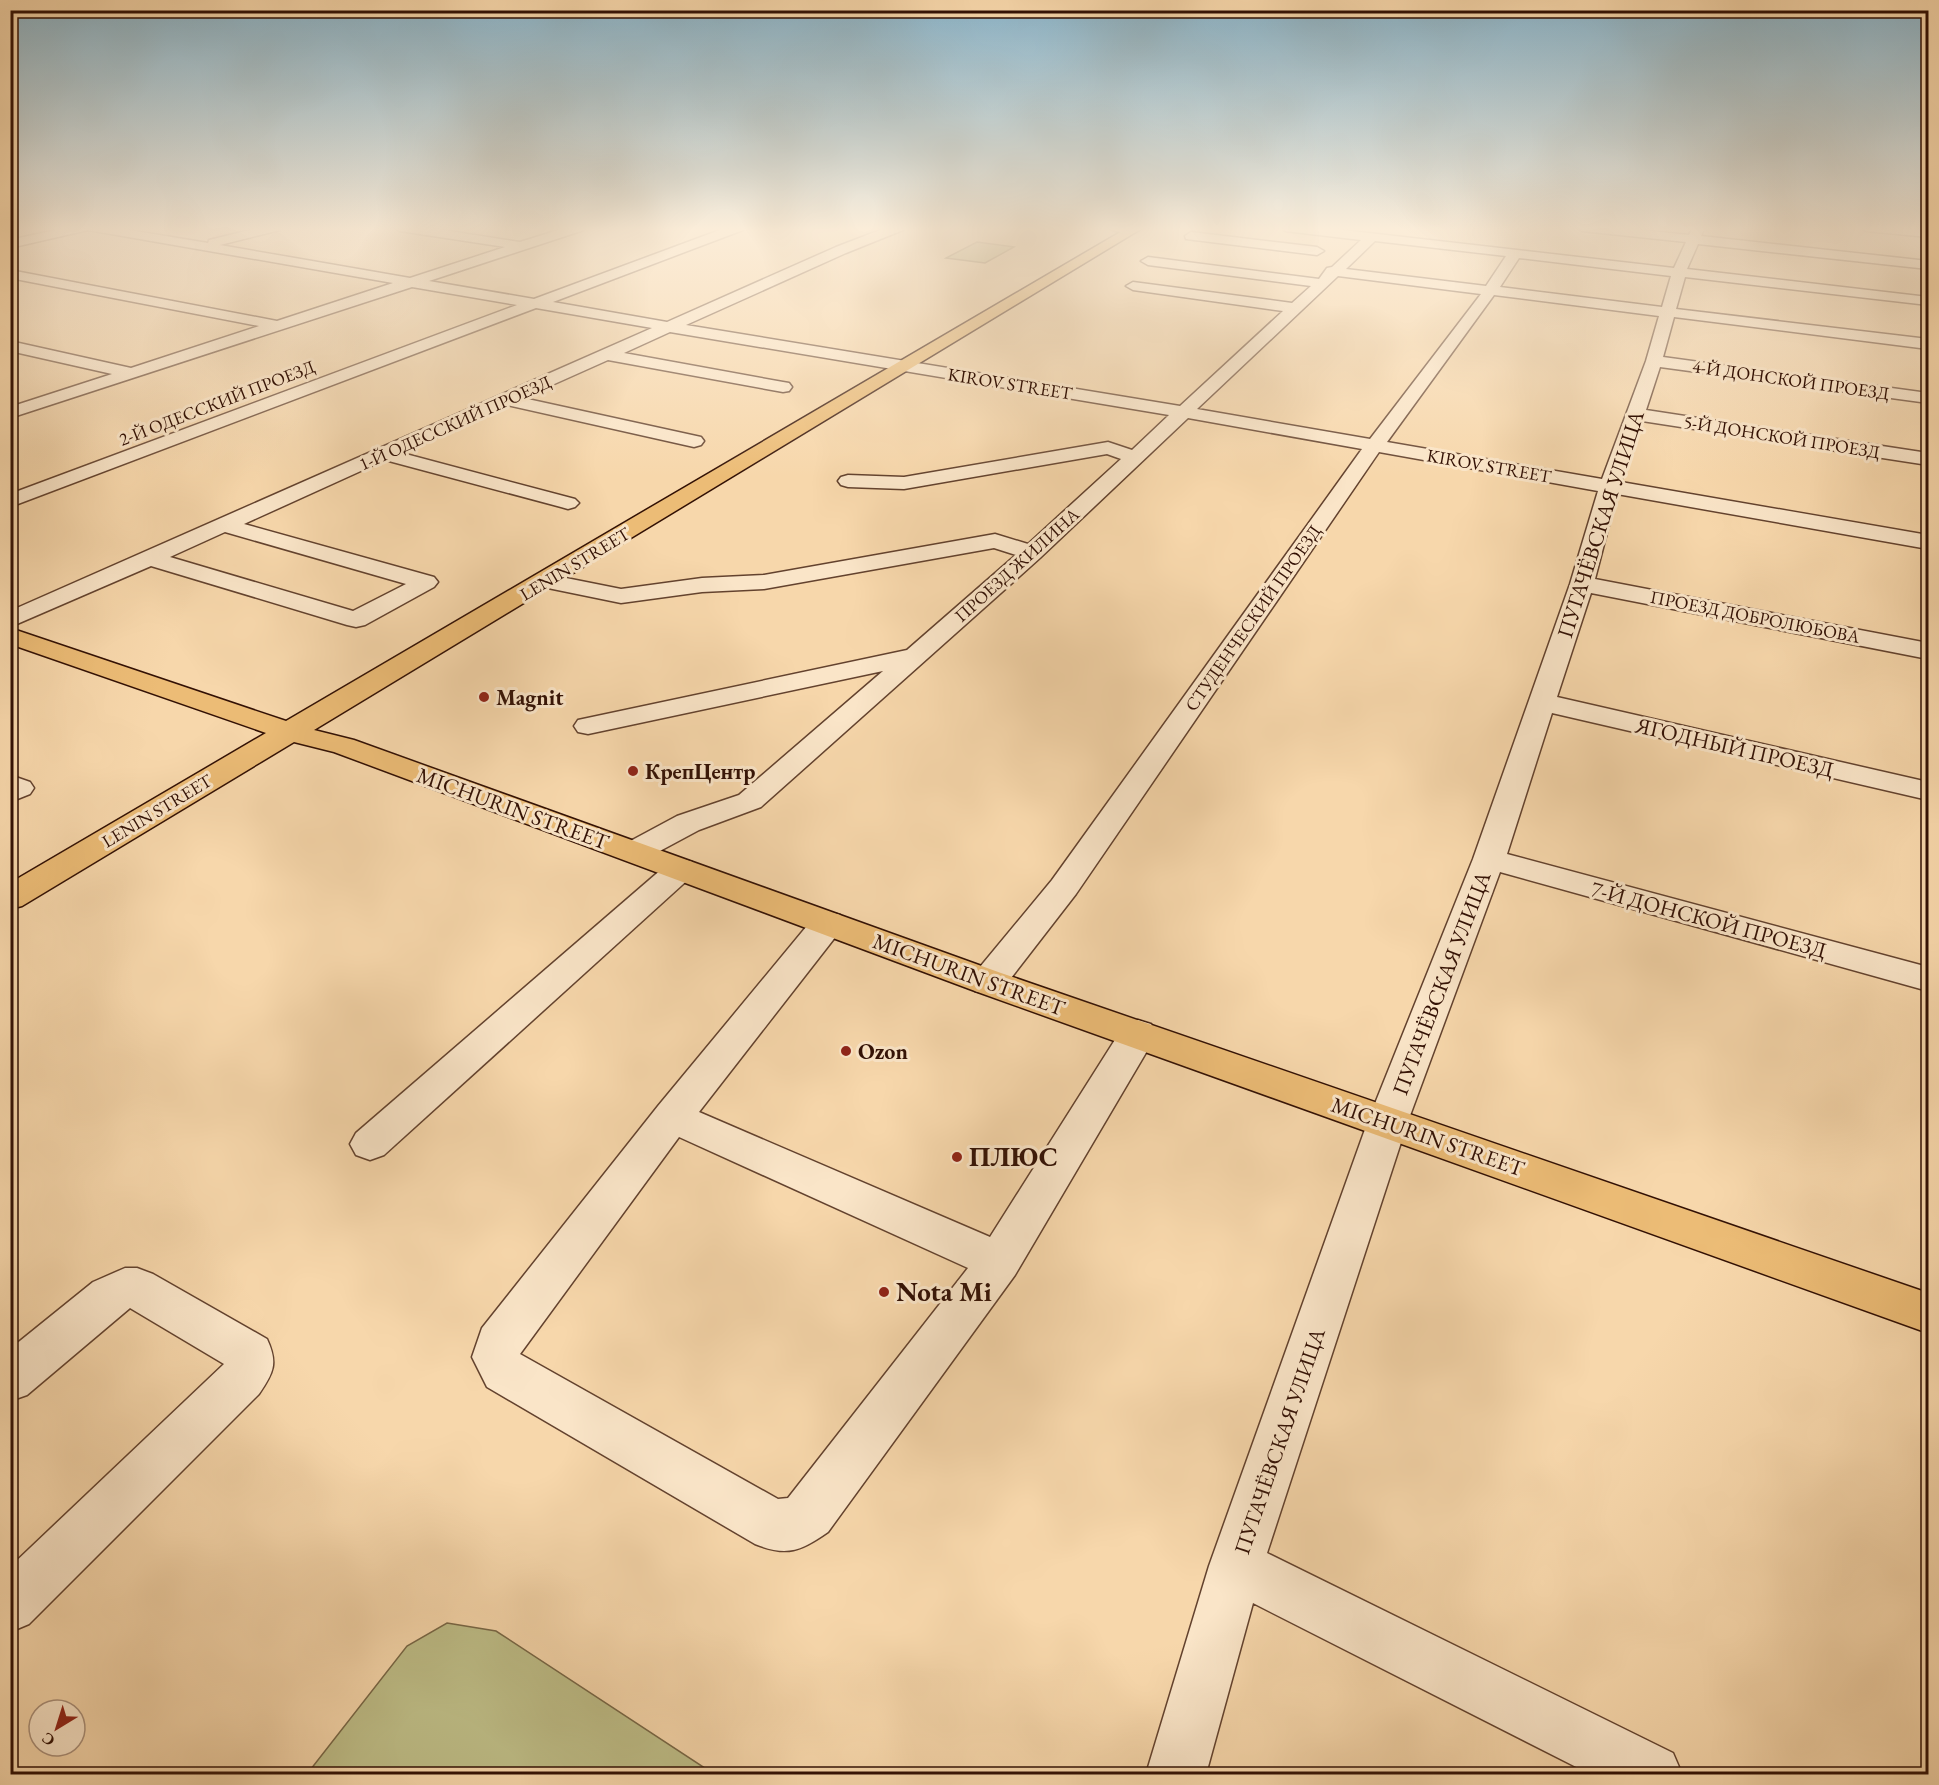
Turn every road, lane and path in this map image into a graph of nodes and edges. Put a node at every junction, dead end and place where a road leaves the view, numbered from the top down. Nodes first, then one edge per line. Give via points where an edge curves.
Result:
1 (199, 310) edge
2 (323, 310) edge
3 (519, 310) edge
4 (573, 310) edge
5 (709, 310) edge
6 (994, 310) edge
7 (1291, 310) edge
8 (1476, 310) edge
9 (1646, 310) edge
10 (1668, 313) junction
11 (278, 325) junction
12 (672, 327) junction
13 (1929, 344) edge
14 (10, 346) edge
15 (609, 355) junction
16 (1654, 362) junction
17 (902, 367) junction
18 (132, 373) junction
19 (783, 387) dead end
20 (1929, 398) edge
21 (507, 400) junction
22 (1183, 412) junction
23 (10, 413) edge
24 (1635, 414) junction
25 (694, 441) dead end
26 (1374, 446) junction
27 (385, 454) junction
28 (1134, 457) junction
29 (1929, 459) edge
30 (848, 481) dead end
31 (1609, 487) junction
32 (10, 501) edge
33 (568, 503) dead end
34 (224, 525) junction
35 (1929, 542) edge
36 (1032, 553) junction
37 (149, 558) junction
38 (546, 581) junction
39 (1582, 584) junction
40 (10, 620) edge
41 (10, 635) edge
42 (1929, 651) edge
43 (916, 656) junction
44 (1542, 702) junction
45 (588, 726) dead end
46 (290, 732) junction
47 (10, 784) edge
48 (1929, 791) edge
49 (10, 793) edge
50 (634, 852) junction
51 (1489, 859) junction
52 (681, 869) junction
53 (10, 898) edge
54 (828, 923) junction
55 (1929, 979) edge
56 (988, 982) junction
57 (1138, 1034) junction
58 (672, 1117) junction
59 (1388, 1121) junction
60 (370, 1143) dead end
61 (999, 1261) junction
62 (1929, 1313) edge
63 (10, 1378) edge
64 (1236, 1566) junction
65 (10, 1605) edge
66 (1176, 1774) edge
67 (1652, 1774) edge

1 - 11 street
2 - 11 street
3 - 32 street, 2-Й ОДЕССКИЙ ПРОЕЗД
4 - 12 street, KIROV STREET
5 - 12 street, 1-Й ОДЕССКИЙ ПРОЕЗД
6 - 17 main road, LENIN STREET
7 - 22 street, ПРОЕЗД ЖИЛИНА
8 - 26 street, СТУДЕНЧЕСКИЙ ПРОЕЗД
9 - 10 street
10 - 13 street
10 - 16 street, ПУГАЧЁВСКАЯ УЛИЦА
11 - 18 street
12 - 15 street, 1-Й ОДЕССКИЙ ПРОЕЗД
12 - 17 street, KIROV STREET
14 - 18 street
15 - 19 street
15 - 21 street, 1-Й ОДЕССКИЙ ПРОЕЗД
16 - 20 street, 4-Й ДОНСКОЙ ПРОЕЗД
16 - 24 street, ПУГАЧЁВСКАЯ УЛИЦА
17 - 22 street, KIROV STREET
17 - 38 main road, LENIN STREET
18 - 23 street
21 - 25 street
21 - 27 street, 1-Й ОДЕССКИЙ ПРОЕЗД
22 - 26 street, KIROV STREET
22 - 28 street, ПРОЕЗД ЖИЛИНА
24 - 29 street, 5-Й ДОНСКОЙ ПРОЕЗД
24 - 31 street, ПУГАЧЁВСКАЯ УЛИЦА
26 - 31 street, KIROV STREET
26 - 56 street, СТУДЕНЧЕСКИЙ ПРОЕЗД via 1064,887
27 - 33 street
27 - 34 street, 1-Й ОДЕССКИЙ ПРОЕЗД
28 - 30 street via 1108,448 904,483
28 - 36 street, ПРОЕЗД ЖИЛИНА
31 - 35 street, KIROV STREET
31 - 39 street, ПУГАЧЁВСКАЯ УЛИЦА
34 - 37 street, 1-Й ОДЕССКИЙ ПРОЕЗД
34 - 37 street via 426,582 356,620
36 - 38 street via 995,542 764,582 702,585 621,596
36 - 43 street, ПРОЕЗД ЖИЛИНА
37 - 40 street, 1-Й ОДЕССКИЙ ПРОЕЗД
38 - 46 main road, LENIN STREET
39 - 42 street, ПРОЕЗД ДОБРОЛЮБОВА
39 - 44 street, ПУГАЧЁВСКАЯ УЛИЦА
41 - 46 main road, MICHURIN STREET
43 - 45 street
43 - 50 street, ПРОЕЗД ЖИЛИНА via 750,801 688,823
44 - 48 street, ЯГОДНЫЙ ПРОЕЗД
44 - 51 street, ПУГАЧЁВСКАЯ УЛИЦА
46 - 50 main road, MICHURIN STREET via 344,746
46 - 53 main road, LENIN STREET
47 - 49 street via 19,788
50 - 52 main road, MICHURIN STREET
51 - 55 street, 7-Й ДОНСКОЙ ПРОЕЗД
51 - 59 street, ПУГАЧЁВСКАЯ УЛИЦА
52 - 54 main road, MICHURIN STREET
52 - 60 street
54 - 56 main road, MICHURIN STREET
54 - 58 street
56 - 57 main road, MICHURIN STREET
57 - 59 main road, MICHURIN STREET
57 - 61 street
58 - 61 street
58 - 61 street via 499,1342 496,1357 504,1371 774,1525 795,1524 810,1514
59 - 62 main road, MICHURIN STREET
59 - 64 street, ПУГАЧЁВСКАЯ УЛИЦА
63 - 65 street via 109,1296 125,1288 138,1288 250,1354 250,1367 242,1378
64 - 66 street, ПУГАЧЁВСКАЯ УЛИЦА
64 - 67 street

